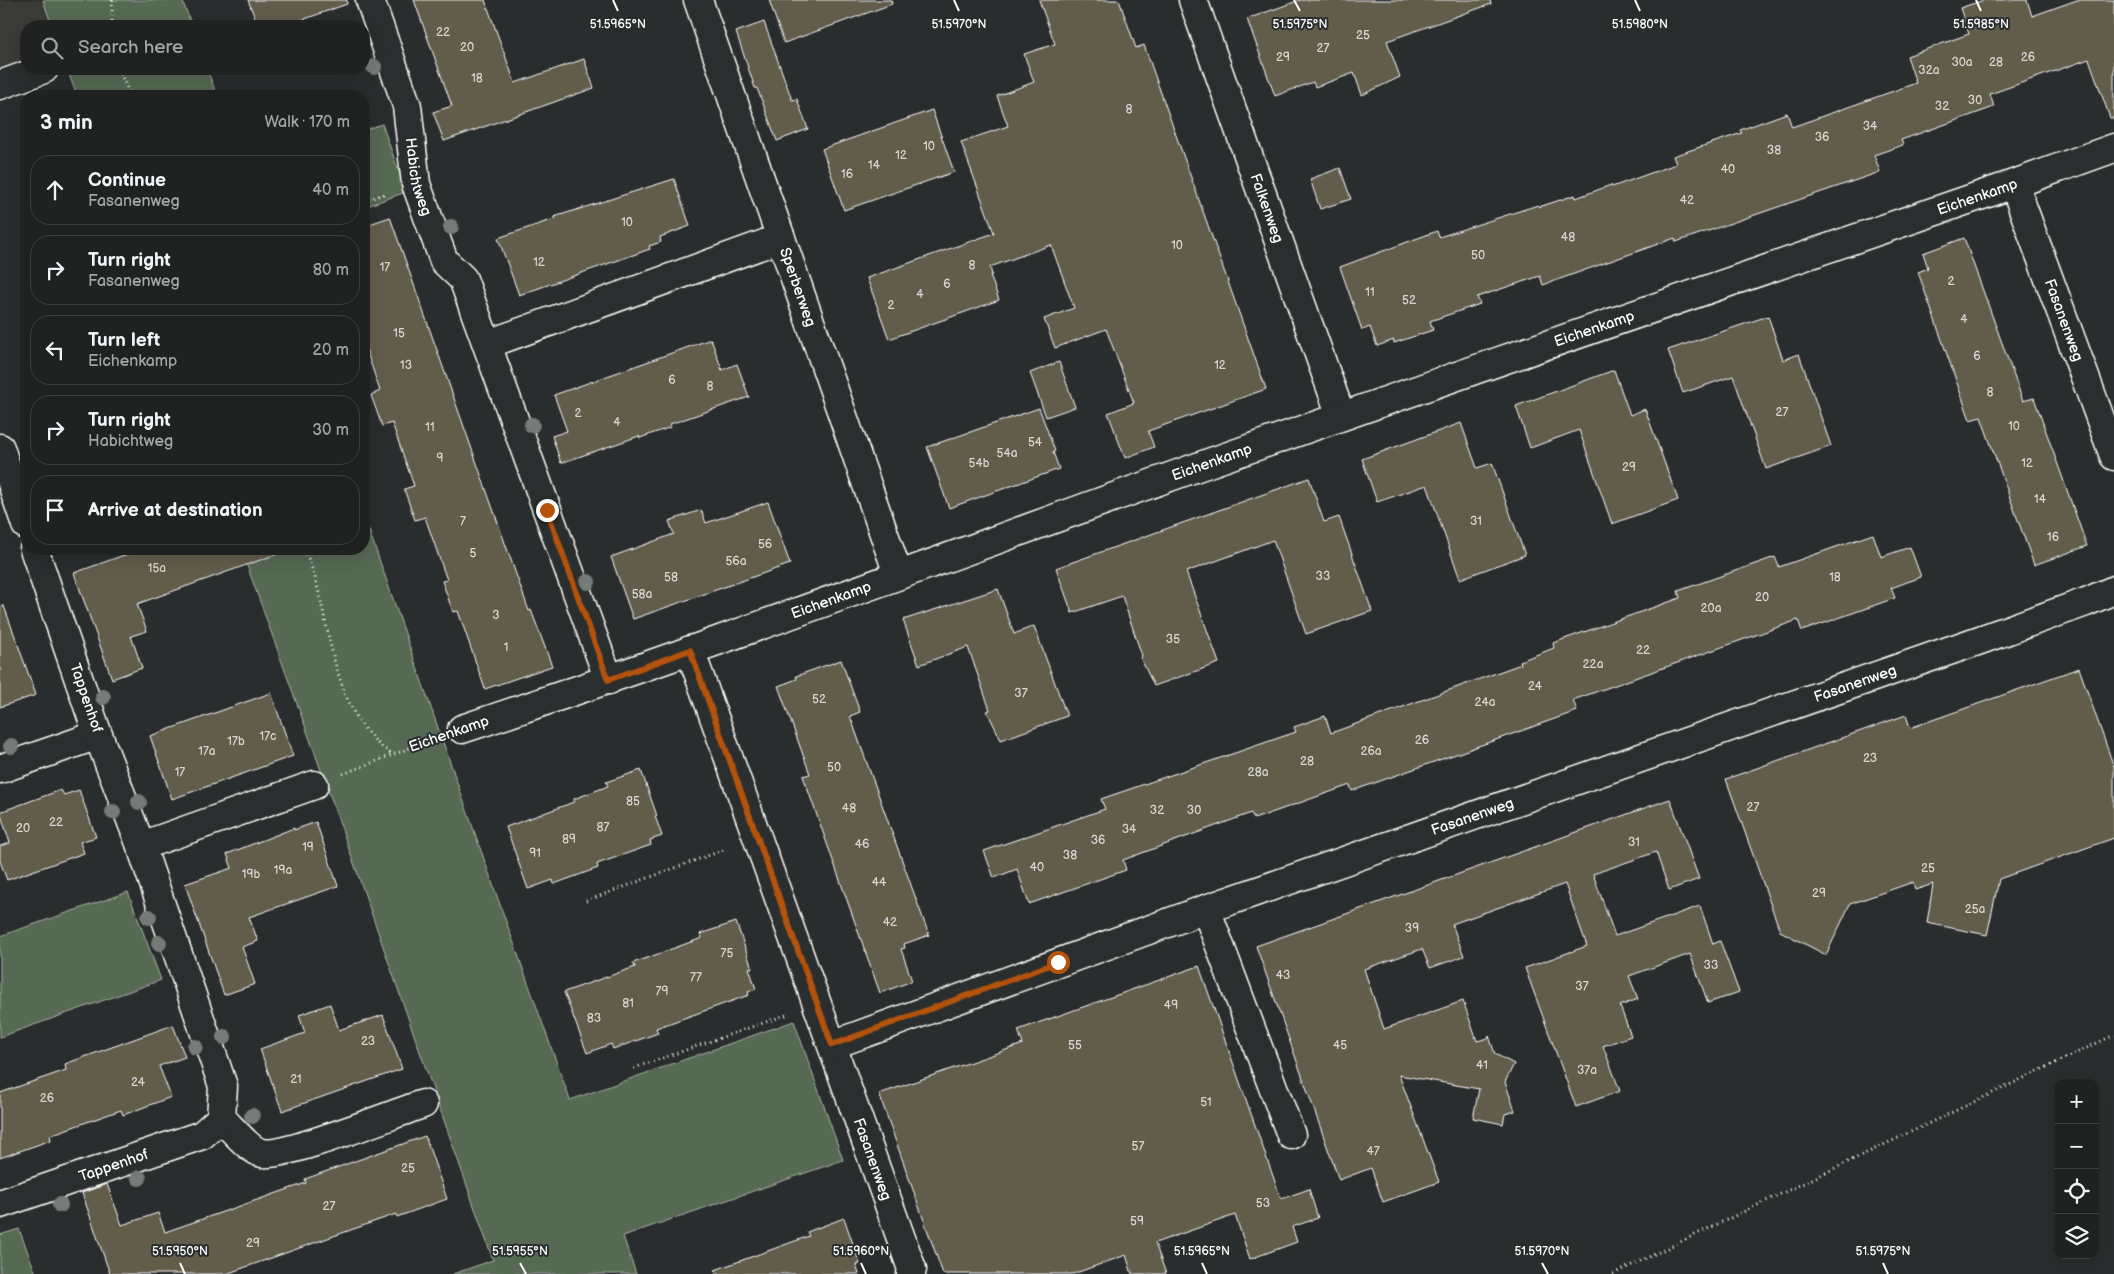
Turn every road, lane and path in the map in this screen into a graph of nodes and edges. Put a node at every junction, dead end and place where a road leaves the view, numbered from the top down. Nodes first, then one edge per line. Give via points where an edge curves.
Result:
1 (112, 0) edge
2 (370, 0) edge
3 (698, 0) edge
4 (1193, 0) edge
5 (112, 20) edge
6 (28, 75) edge
7 (121, 75) edge
8 (0, 85) edge
9 (128, 90) edge
10 (2114, 148) edge
11 (2014, 184) junction
12 (781, 238) junction
13 (488, 344) junction
14 (1341, 416) junction
15 (0, 448) edge
16 (2114, 456) edge
17 (20, 507) edge
18 (36, 555) edge
19 (307, 555) edge
20 (898, 574) junction
21 (2114, 590) edge
22 (690, 650) junction
23 (608, 680) junction
24 (462, 729) joint
25 (98, 735) junction
26 (392, 754) junction
27 (0, 769) edge
28 (314, 786) joint
29 (757, 837) junction
30 (141, 846) junction
31 (586, 901) dead end
32 (1206, 909) junction
33 (817, 1004) junction
34 (2114, 1036) edge
35 (832, 1045) junction
36 (634, 1068) dead end
37 (423, 1104) dead end
38 (221, 1118) junction
39 (1291, 1135) dead end
40 (0, 1204) edge
41 (911, 1274) edge
42 (1613, 1274) edge

1 - 5 path
2 - 13 street, Habichtweg via 407,106 416,184 444,261 464,279
3 - 12 street, Sperberweg
4 - 14 street, Falkenweg
6 - 8 street
7 - 9 path
10 - 11 street, Eichenkamp
11 - 14 street, Eichenkamp
11 - 16 street, Fasanenweg
12 - 13 street
12 - 20 street, Sperberweg
13 - 23 street, Habichtweg
14 - 20 street, Eichenkamp
15 - 17 street
18 - 25 street, Tappenhof
19 - 26 path via 346,695 366,733
20 - 22 street, Eichenkamp
21 - 32 street, Fasanenweg via 1980,640
22 - 23 street, Eichenkamp
22 - 29 street, Fasanenweg
23 - 24 street, Eichenkamp
24 - 26 path, Eichenkamp
25 - 27 street
25 - 30 street, Tappenhof
26 - 28 path, Eichenkamp
28 - 30 street
29 - 31 path
29 - 33 street, Fasanenweg
30 - 38 street, Tappenhof via 223,1086
32 - 35 street, Fasanenweg
32 - 39 street
33 - 35 street, Fasanenweg
33 - 36 path
34 - 42 path
35 - 41 street, Fasanenweg via 912,1269
37 - 38 street via 286,1151 262,1154
38 - 40 street, Tappenhof via 202,1135

